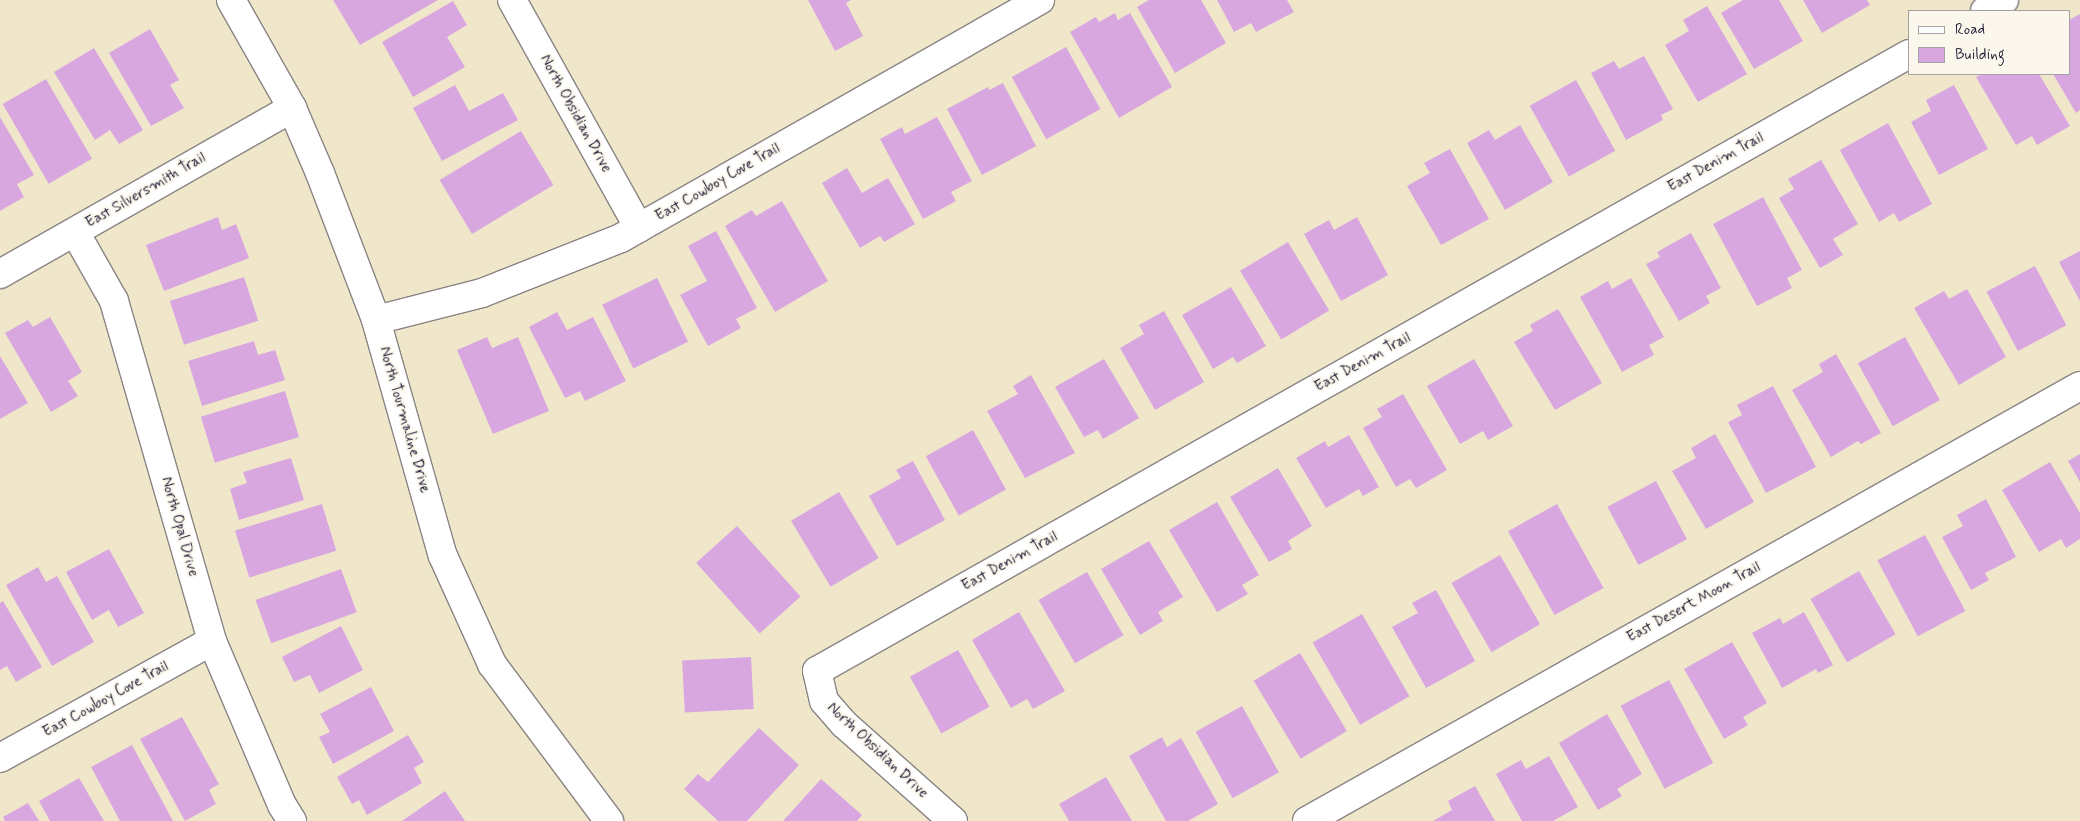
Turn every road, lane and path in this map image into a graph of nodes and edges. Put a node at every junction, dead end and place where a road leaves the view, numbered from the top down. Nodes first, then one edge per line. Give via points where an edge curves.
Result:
1 (230, 0) edge
2 (512, 0) edge
3 (1040, 0) edge
4 (2004, 0) edge
5 (1986, 10) edge
6 (1908, 55) edge
7 (292, 108) junction
8 (639, 228) junction
9 (75, 232) junction
10 (0, 274) edge
11 (376, 320) junction
12 (2080, 386) edge
13 (212, 641) junction
14 (817, 671) joint
15 (0, 758) edge
16 (940, 817) edge
17 (292, 821) edge
18 (609, 821) edge
19 (1307, 821) edge

1 - 7 street, North Tourmaline Drive
2 - 8 street, North Obsidian Drive
3 - 8 street, East Cowboy Cove Trail
4 - 5 street
6 - 14 street, East Denim Trail
7 - 9 street, East Silversmith Trail
7 - 11 street, North Tourmaline Drive
8 - 11 street, East Cowboy Cove Trail via 482,293
9 - 10 street, East Silversmith Trail
9 - 13 street, North Opal Drive via 114,301
11 - 18 street, North Tourmaline Drive via 443,556 492,664
12 - 19 street, East Desert Moon Trail
13 - 15 street, East Cowboy Cove Trail
13 - 17 street, North Opal Drive via 282,805
14 - 16 street, North Obsidian Drive via 824,701

